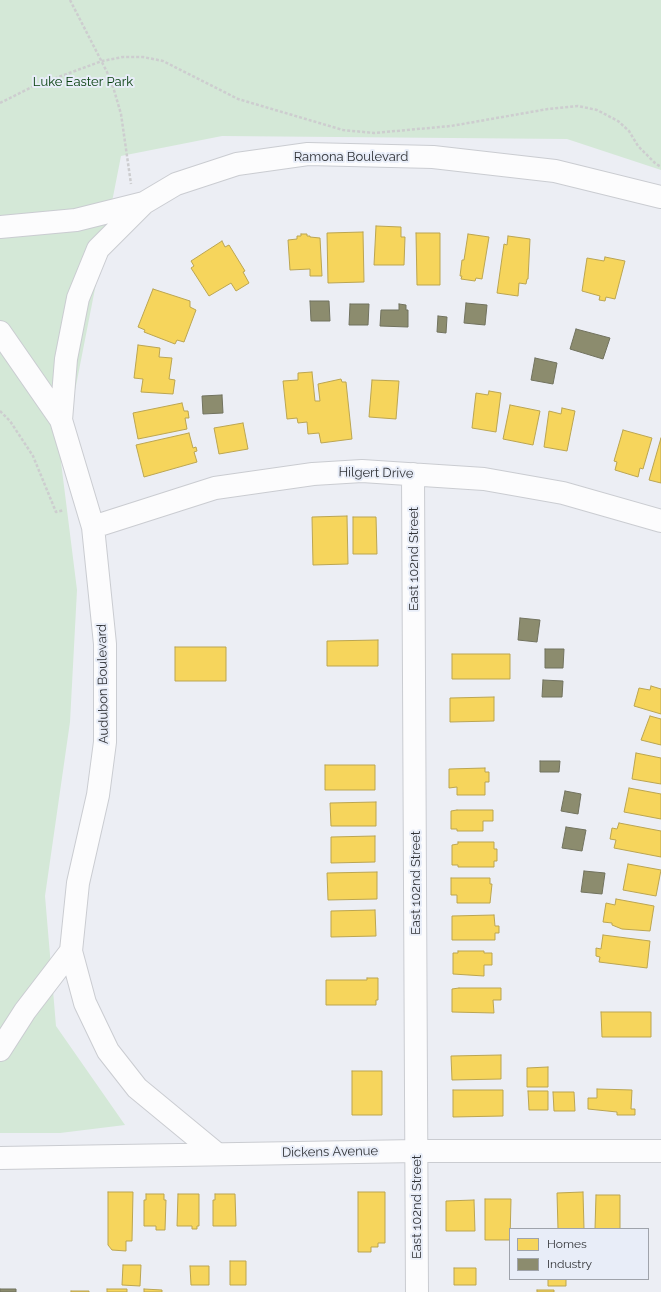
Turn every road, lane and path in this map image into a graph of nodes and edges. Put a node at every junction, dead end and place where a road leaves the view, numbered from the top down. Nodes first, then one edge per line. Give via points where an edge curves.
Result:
1 (70, 0) edge
2 (102, 61) junction
3 (0, 104) edge
4 (661, 167) edge
5 (131, 184) dead end
6 (661, 197) edge
7 (144, 203) junction
8 (0, 227) edge
9 (0, 332) edge
10 (0, 411) edge
11 (61, 420) junction
12 (413, 474) junction
13 (64, 510) dead end
14 (661, 521) edge
15 (93, 527) junction
16 (71, 951) junction
17 (0, 1050) edge
18 (417, 1151) junction
19 (661, 1151) edge
20 (218, 1154) junction
21 (0, 1158) edge
22 (417, 1292) edge

1 - 2 path
2 - 3 path via 34,86
2 - 4 path via 123,57 163,61 238,99 343,130 374,133 452,126 548,108 578,106 598,110 618,121 638,146
2 - 5 path via 121,114
6 - 7 street, Ramona Boulevard via 548,170 433,157 308,154 237,164 176,184
7 - 8 street, Ramona Boulevard via 76,220
7 - 11 street, Audubon Boulevard via 98,249 78,298 66,359
9 - 11 street, Audubon Boulevard
10 - 13 path via 10,421 33,456 56,512
11 - 15 street, Audubon Boulevard
12 - 14 street, Hilgert Drive via 484,478 563,493
12 - 15 street, Hilgert Drive via 362,471 313,474 215,488
12 - 18 street, East 102nd Street
15 - 16 street, Audubon Boulevard via 105,644 105,742 98,795 78,883
16 - 17 street via 25,1010
16 - 20 street, Audubon Boulevard via 85,1003 108,1051 137,1088
18 - 19 street, Dickens Avenue
18 - 20 street, Dickens Avenue
18 - 22 street, East 102nd Street
20 - 21 street, Dickens Avenue

